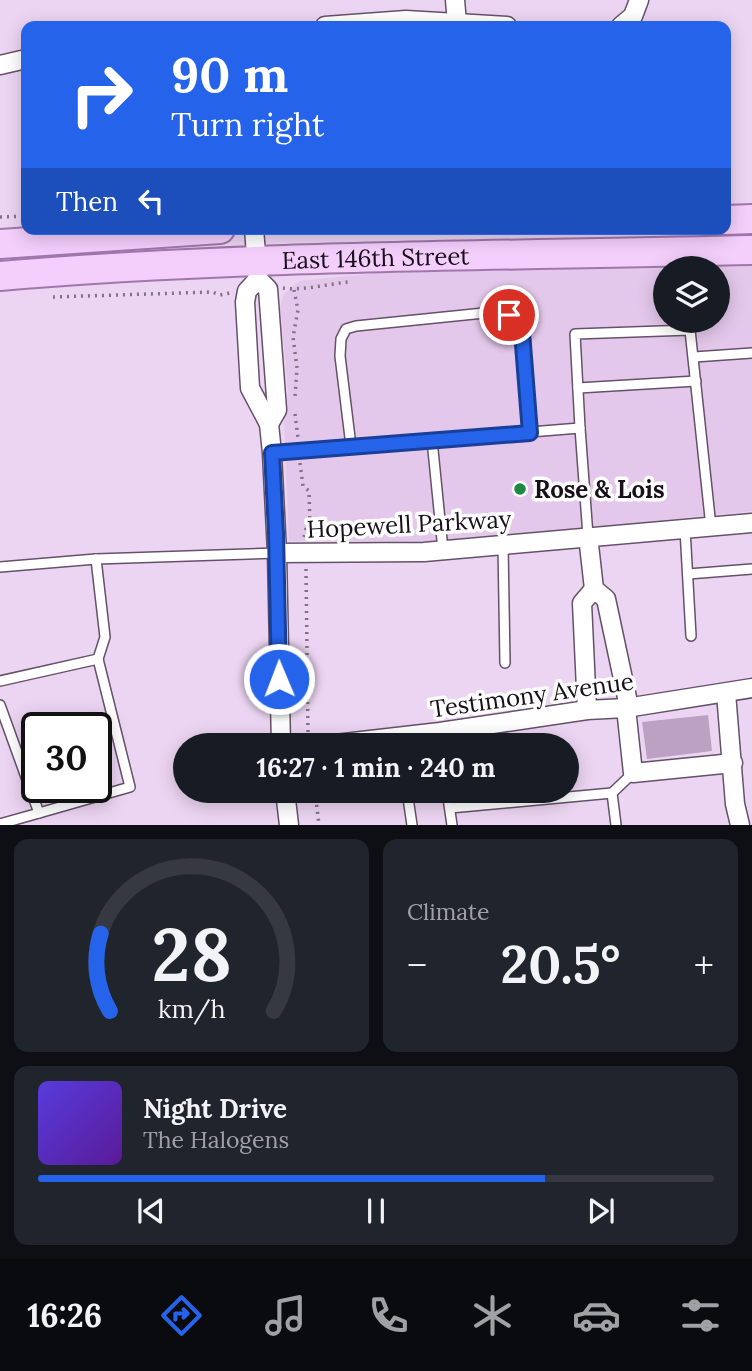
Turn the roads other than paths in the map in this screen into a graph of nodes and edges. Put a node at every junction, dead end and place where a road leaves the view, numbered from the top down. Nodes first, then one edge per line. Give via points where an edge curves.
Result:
1 (455, 0) edge
2 (639, 0) edge
3 (392, 21) edge
4 (423, 21) edge
5 (457, 21) edge
6 (627, 21) edge
7 (21, 60) edge
8 (0, 65) edge
9 (731, 219) edge
10 (752, 219) edge
11 (132, 235) edge
12 (254, 235) edge
13 (0, 244) edge
14 (752, 250) edge
15 (257, 270) junction
16 (0, 276) edge
17 (752, 353) edge
18 (694, 357) junction
19 (696, 381) junction
20 (578, 388) junction
21 (269, 424) junction
22 (580, 428) junction
23 (530, 433) junction
24 (432, 440) junction
25 (351, 446) junction
26 (272, 453) junction
27 (752, 523) edge
28 (710, 527) junction
29 (685, 529) junction
30 (588, 536) junction
31 (503, 545) junction
32 (443, 550) junction
33 (277, 553) junction
34 (96, 559) junction
35 (0, 567) edge
36 (752, 569) edge
37 (688, 574) junction
38 (594, 589) junction
39 (691, 636) dead end
40 (98, 659) junction
41 (505, 663) dead end
42 (0, 681) edge
43 (752, 688) edge
44 (726, 692) junction
45 (0, 705) edge
46 (628, 707) junction
47 (587, 710) junction
48 (281, 733) edge
49 (471, 733) edge
50 (733, 763) junction
51 (633, 773) junction
52 (612, 793) junction
53 (286, 803) edge
54 (409, 803) edge
55 (449, 803) edge
56 (450, 808) junction
57 (39, 813) junction
58 (0, 824) edge
59 (289, 825) edge
60 (412, 825) edge
61 (452, 825) edge
62 (616, 825) edge
63 (740, 825) edge

1 - 5 street
2 - 6 street
3 - 4 street
7 - 8 street
9 - 10 main road
11 - 13 main road
12 - 15 street
14 - 15 main road, East 146th Street
15 - 16 main road, East 146th Street via 116,267
15 - 21 street via 268,289 277,410
15 - 21 street via 245,302 250,388
17 - 18 lane
18 - 19 lane
18 - 20 lane via 690,330 575,334
19 - 20 lane
19 - 28 lane
20 - 22 lane
21 - 26 street
22 - 23 lane
22 - 30 lane
23 - 24 lane
23 - 25 lane via 522,332 517,320 498,312 346,329 340,356
24 - 25 lane
24 - 32 lane
25 - 26 lane
26 - 33 street
27 - 28 street, Hopewell Parkway
28 - 29 street, Hopewell Parkway
29 - 30 street, Hopewell Parkway
29 - 37 lane
30 - 31 street, Hopewell Parkway
30 - 38 street
31 - 32 street, Hopewell Parkway
31 - 41 lane
32 - 33 street, Hopewell Parkway
33 - 34 lane
33 - 48 street
34 - 35 lane
34 - 40 lane via 105,636
36 - 37 lane
37 - 39 lane
38 - 46 street via 607,599
38 - 47 street via 582,603
40 - 42 lane
40 - 57 lane via 130,787
43 - 44 street, Testimony Avenue
44 - 46 street, Testimony Avenue
44 - 50 street
45 - 57 lane
46 - 47 street, Testimony Avenue
46 - 51 street
47 - 49 street, Testimony Avenue
50 - 51 street
50 - 63 street
51 - 52 lane
52 - 56 lane
52 - 62 lane
53 - 59 street
54 - 60 lane
55 - 56 lane
56 - 61 lane
57 - 58 lane

